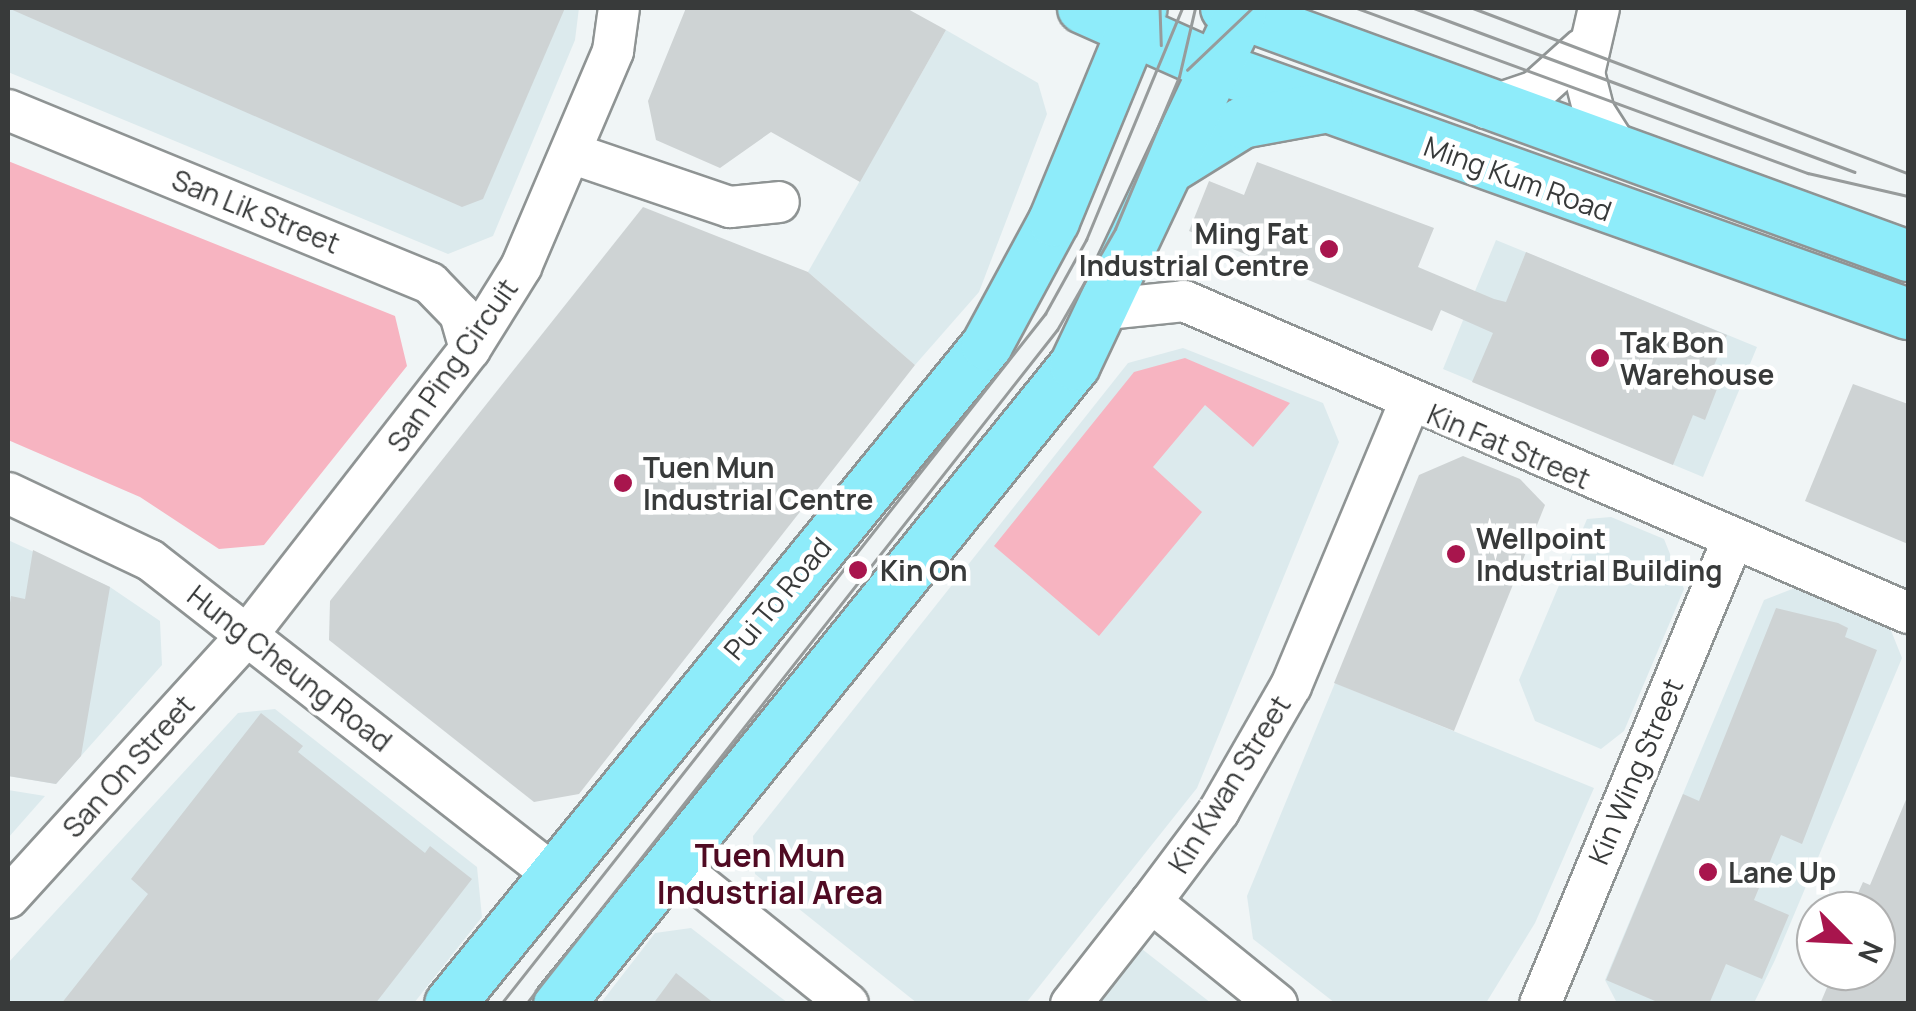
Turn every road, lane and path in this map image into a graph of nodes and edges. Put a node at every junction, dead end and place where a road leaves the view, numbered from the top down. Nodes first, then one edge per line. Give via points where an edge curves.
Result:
1 (619, 8) edge
2 (1083, 8) edge
3 (1599, 8) edge
4 (1233, 11) edge
5 (1138, 18) edge
6 (1584, 48) junction
7 (1218, 68) junction
8 (1328, 107) junction
9 (1486, 108) junction
10 (8, 110) edge
11 (571, 153) junction
12 (1622, 156) junction
13 (1173, 166) junction
14 (779, 202) dead end
15 (1908, 256) edge
16 (1107, 309) junction
17 (1908, 314) edge
18 (470, 349) junction
19 (1410, 404) junction
20 (8, 493) edge
21 (1733, 540) junction
22 (1908, 614) edge
23 (248, 634) junction
24 (674, 864) junction
25 (554, 874) junction
26 (8, 898) edge
27 (1151, 902) junction
28 (450, 1004) edge
29 (560, 1004) edge
30 (848, 1004) edge
31 (1070, 1004) edge
32 (1277, 1004) edge
33 (1540, 1004) edge

1 - 11 street, San Ping Circuit via 612,52
2 - 5 main road, Ming Kum Road
3 - 6 street
4 - 7 main road
4 - 9 main road, Ming Kum Road
5 - 7 main road, Ming Kum Road
5 - 25 main road, Pui To Road via 1054,220 986,345
6 - 9 street via 1536,91
6 - 12 street via 1594,112
7 - 8 main road, Ming Kum Road
7 - 13 main road
8 - 13 main road via 1242,123
8 - 17 main road, Ming Kum Road
9 - 12 main road, Ming Kum Road
10 - 18 street, San Lik Street via 430,283 460,314
11 - 14 street via 730,207
11 - 18 street, San Ping Circuit via 521,267
12 - 15 main road, Ming Kum Road
13 - 16 main road
16 - 19 street, Kin Fat Street via 1184,301
16 - 24 main road via 1051,399
18 - 23 street, San Ping Circuit
19 - 21 street, Kin Fat Street
19 - 27 street, Kin Kwan Street via 1291,686 1220,811
20 - 23 street, Hung Cheung Road via 121,542
21 - 22 street, Kin Fat Street
21 - 33 street, Kin Wing Street
23 - 25 street, Hung Cheung Road
23 - 26 street, San On Street
24 - 29 main road
24 - 30 street
25 - 28 main road, Pui To Road
27 - 31 street
27 - 32 street, Kin Kwan Street

